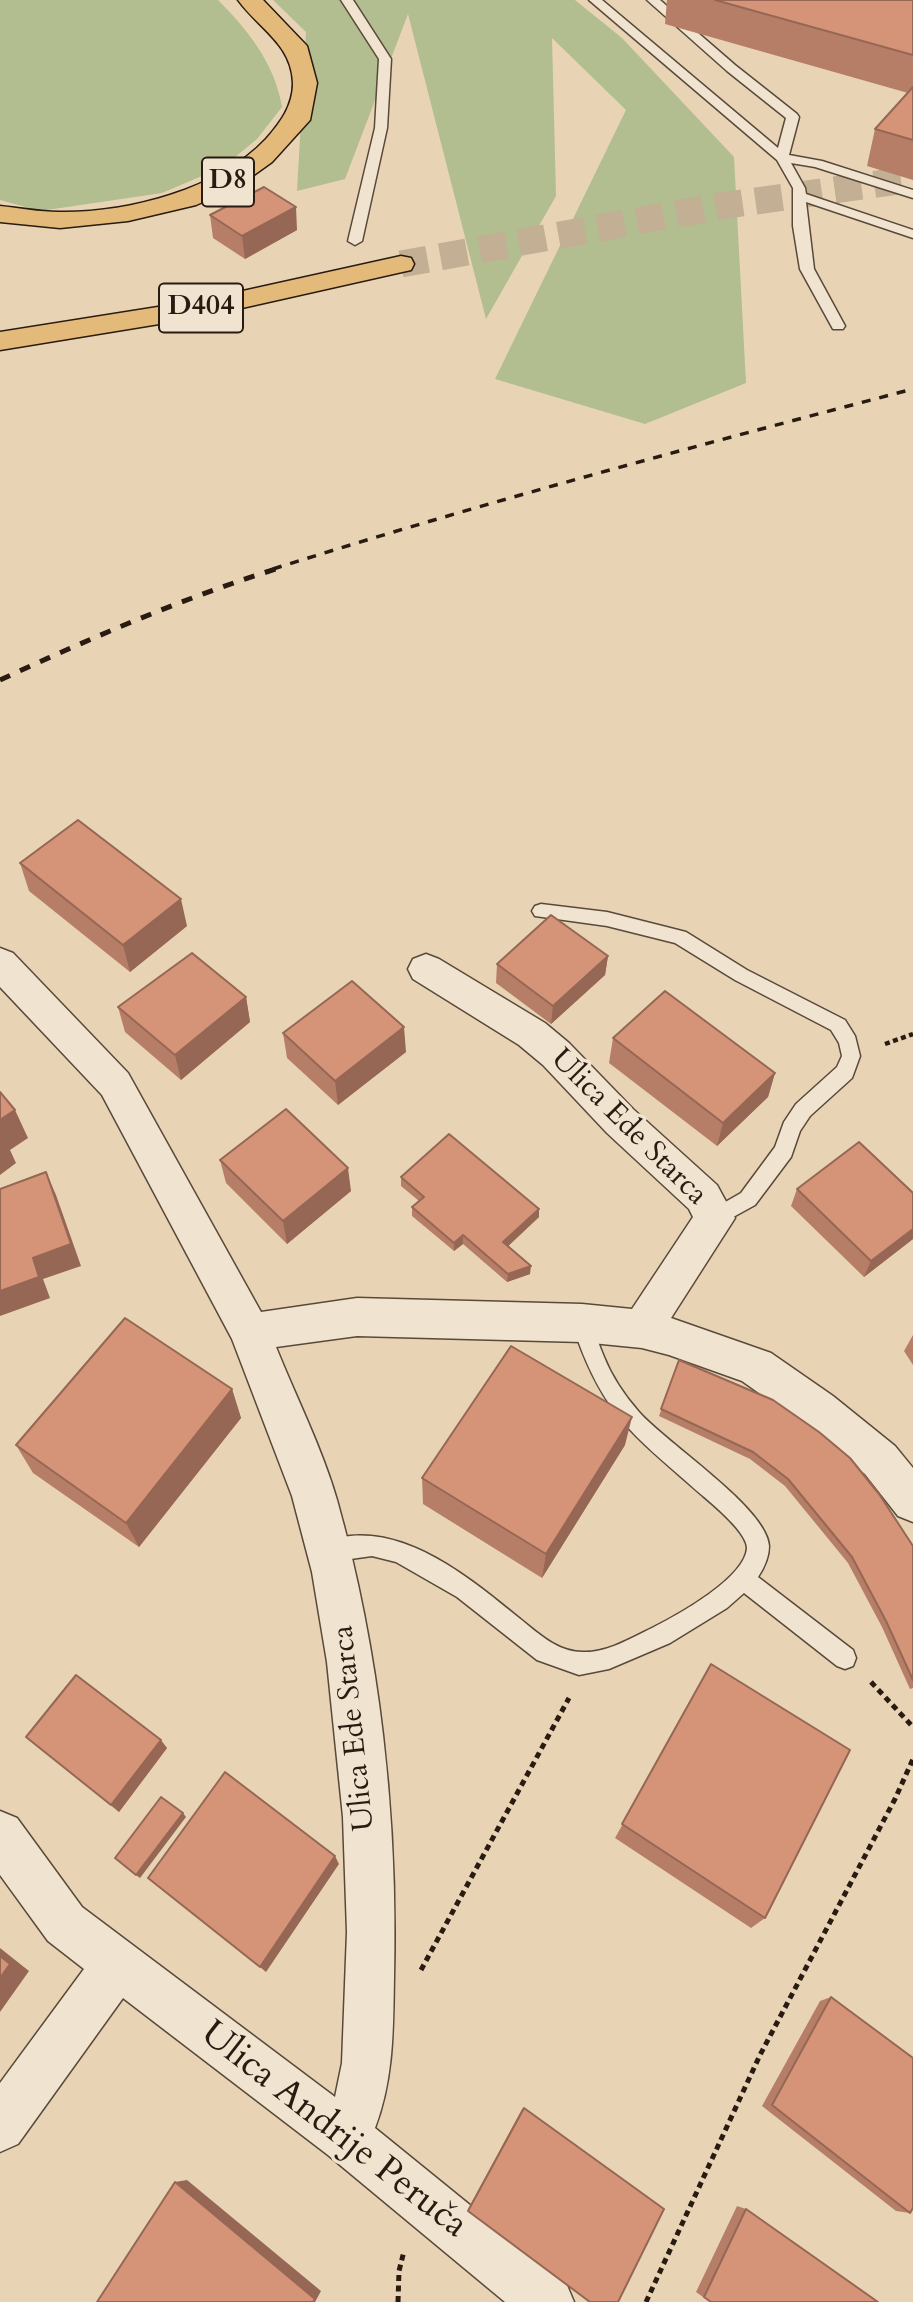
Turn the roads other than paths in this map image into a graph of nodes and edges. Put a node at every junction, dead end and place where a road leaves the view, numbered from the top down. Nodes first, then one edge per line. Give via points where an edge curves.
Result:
1 (250, 0) edge
2 (347, 0) edge
3 (595, 0) edge
4 (653, 0) edge
5 (782, 158) junction
6 (913, 194) edge
7 (800, 196) junction
8 (0, 214) edge
9 (913, 234) edge
10 (355, 242) dead end
11 (401, 264) tunnel mouth
12 (838, 326) dead end
13 (0, 341) edge
14 (541, 911) dead end
15 (0, 963) edge
16 (426, 969) dead end
17 (715, 1218) junction
18 (582, 1323) junction
19 (642, 1329) junction
20 (250, 1332) junction
21 (913, 1501) edge
22 (329, 1551) junction
23 (742, 1578) junction
24 (845, 1658) road end
25 (0, 1835) edge
26 (118, 1963) junction
27 (0, 2126) edge
28 (346, 2137) junction
29 (547, 2302) edge

1 - 8 main road, D8 via 295,46 306,83 297,120 264,157 228,182 187,200 128,213 60,220
2 - 10 lane via 385,59 381,128
3 - 5 lane
4 - 5 lane via 793,117
5 - 6 lane
5 - 7 lane
7 - 9 lane
7 - 12 lane via 807,269
11 - 13 main road, D404 via 165,316
14 - 17 lane via 607,919 680,937 741,975 838,1025 848,1041 851,1055 845,1072 803,1110 790,1128 784,1151 748,1199
15 - 20 street, Ulica Ede Starca via 115,1084
16 - 17 street, Ulica Ede Starca via 533,1034 703,1197
17 - 19 street, Ulica Ede Starca
18 - 19 street
18 - 20 street via 357,1317
18 - 23 lane via 598,1368 643,1432 746,1523 758,1545 757,1562
19 - 21 street via 756,1367 880,1460
20 - 22 street, Ulica Ede Starca via 314,1496
22 - 23 lane via 374,1545 402,1551 427,1564 545,1652 589,1664 639,1648 682,1626
22 - 28 street, Ulica Ede Starca via 350,1662 367,1817 370,1919 368,2063
23 - 24 lane
25 - 26 street, Ulica Andrije Peruča via 65,1924
26 - 27 street
26 - 28 street, Ulica Andrije Peruča
28 - 29 street, Ulica Andrije Peruča

